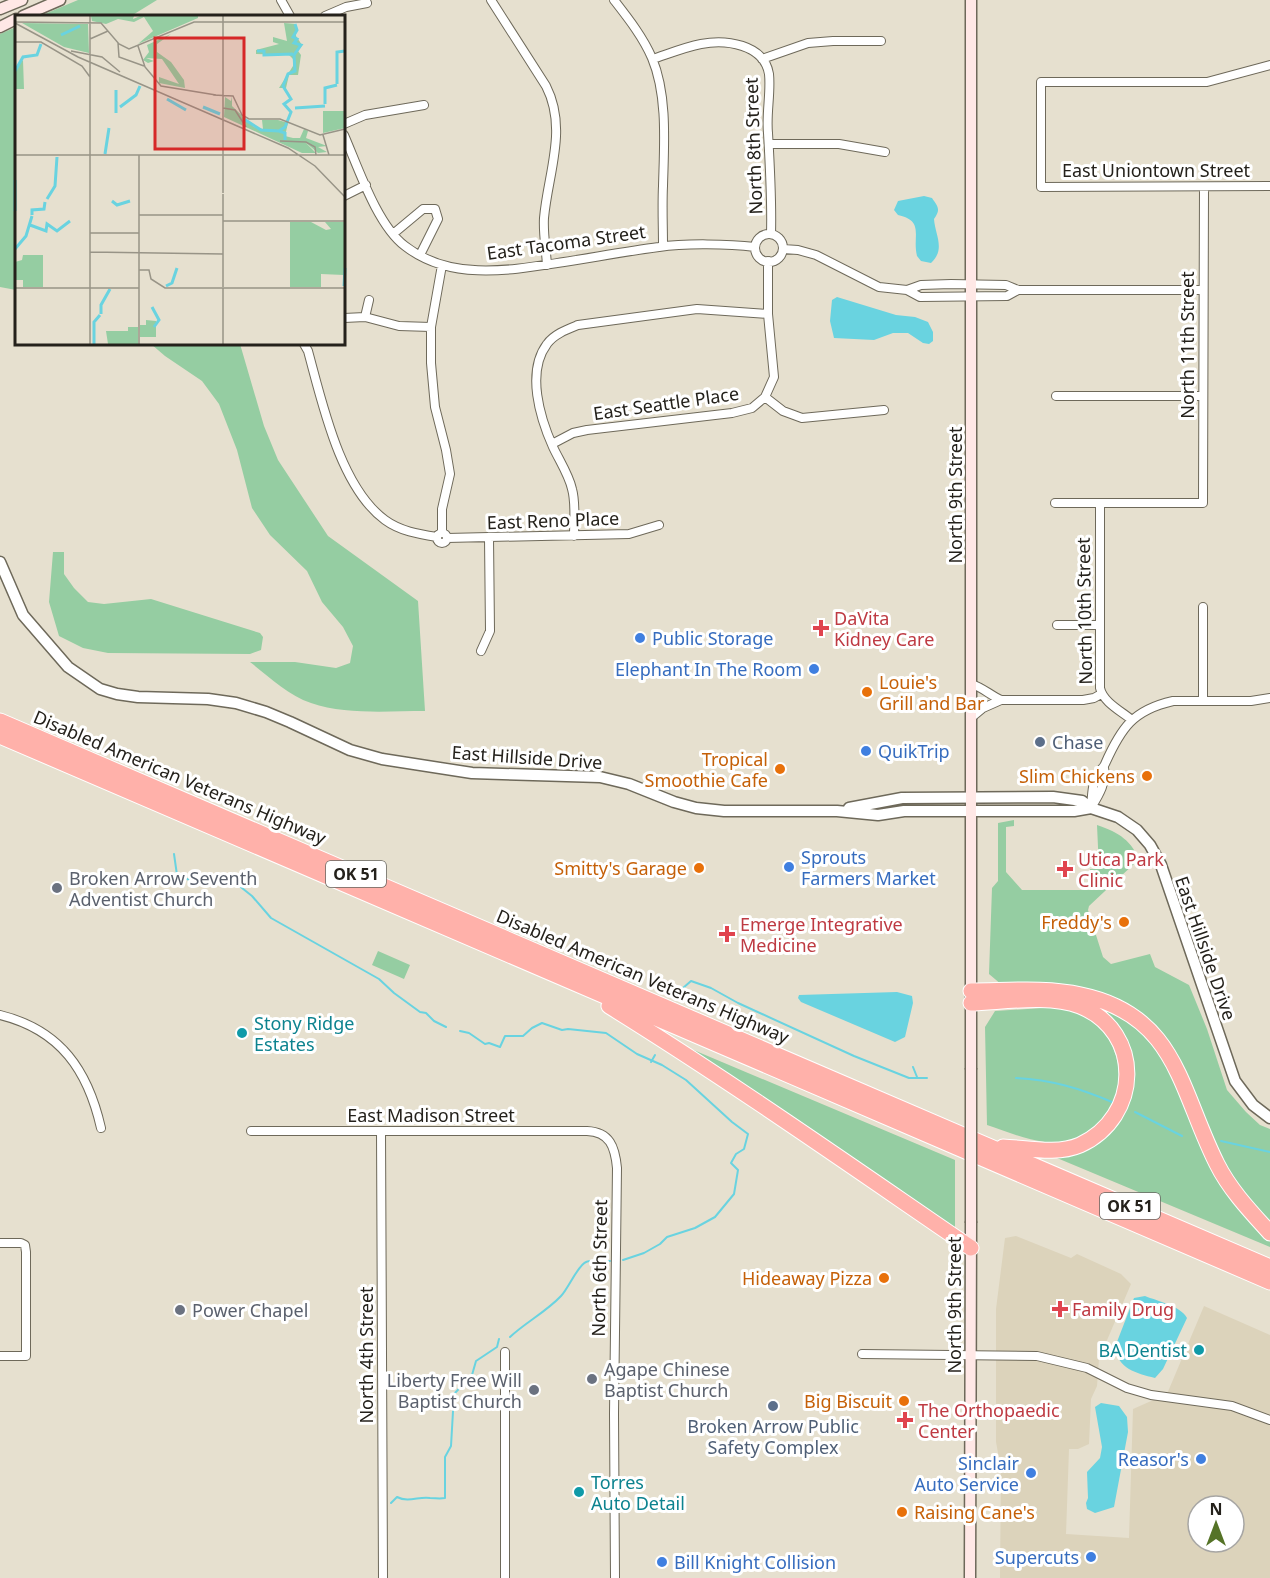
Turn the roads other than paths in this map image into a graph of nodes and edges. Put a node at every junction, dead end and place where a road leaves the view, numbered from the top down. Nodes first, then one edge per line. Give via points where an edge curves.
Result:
1 (22, 0) edge
2 (60, 0) edge
3 (281, 0) edge
4 (614, 0) edge
5 (971, 0) edge
6 (493, 1) edge
7 (367, 3) dead end
8 (0, 9) edge
9 (25, 15) edge
10 (289, 15) edge
11 (327, 15) edge
12 (15, 20) edge
13 (0, 27) edge
14 (881, 40) dead end
15 (652, 59) junction
16 (762, 59) junction
17 (1270, 65) edge
18 (424, 105) dead end
19 (345, 124) edge
20 (345, 137) edge
21 (769, 144) junction
22 (885, 152) dead end
23 (366, 185) junction
24 (1270, 186) edge
25 (1204, 187) junction
26 (345, 195) edge
27 (393, 234) junction
28 (771, 234) junction
29 (663, 246) junction
30 (755, 247) junction
31 (783, 249) junction
32 (420, 255) junction
33 (768, 261) junction
34 (442, 265) junction
35 (547, 265) junction
36 (971, 284) junction
37 (907, 290) junction
38 (1018, 290) junction
39 (1203, 290) junction
40 (971, 297) junction
41 (369, 300) dead end
42 (768, 314) junction
43 (365, 317) junction
44 (345, 318) edge
45 (431, 327) junction
46 (305, 345) edge
47 (1056, 396) dead end
48 (1203, 396) junction
49 (765, 397) junction
50 (884, 410) dead end
51 (552, 444) junction
52 (1055, 503) dead end
53 (1100, 504) junction
54 (659, 525) dead end
55 (442, 536) junction
56 (574, 536) junction
57 (489, 538) junction
58 (0, 562) edge
59 (1203, 607) dead end
60 (1057, 625) dead end
61 (1100, 625) junction
62 (481, 651) dead end
63 (971, 684) junction
64 (1101, 694) junction
65 (1270, 698) edge
66 (1000, 700) junction
67 (1203, 700) junction
68 (971, 718) junction
69 (1132, 720) junction
70 (0, 721) edge
71 (0, 736) edge
72 (971, 798) junction
73 (1091, 808) junction
74 (837, 811) junction
75 (971, 811) junction
76 (566, 980) junction
77 (971, 997) junction
78 (0, 1015) edge
79 (1270, 1118) edge
80 (101, 1128) dead end
81 (251, 1131) dead end
82 (381, 1131) junction
83 (609, 1140) joint
84 (991, 1146) junction
85 (1270, 1233) edge
86 (0, 1243) edge
87 (970, 1248) junction
88 (1270, 1267) edge
89 (1270, 1282) edge
90 (506, 1352) dead end
91 (862, 1354) dead end
92 (970, 1355) junction
93 (0, 1356) edge
94 (1270, 1420) edge
95 (383, 1578) edge
96 (505, 1578) edge
97 (615, 1578) edge
98 (970, 1578) edge

1 - 8 main road
2 - 9 main road
3 - 10 street
4 - 15 street via 635,27
5 - 36 main road, North 9th Street
6 - 35 street via 551,95 556,117 557,146 544,219
7 - 11 street
12 - 13 main road
14 - 16 street via 808,43
15 - 16 street via 701,44 720,43 737,44
15 - 29 street via 666,132
16 - 21 street, North 8th Street via 768,71
17 - 25 street, East Uniontown Street via 1207,82 1041,82 1041,187
18 - 19 street via 365,115
20 - 23 street, East Tacoma Street
21 - 22 street via 839,144
21 - 28 street, North 8th Street
23 - 26 street
23 - 27 street, East Tacoma Street
24 - 25 street, East Uniontown Street
25 - 39 street, North 11th Street
27 - 32 street, East Tacoma Street
27 - 32 street via 423,208 435,209 438,219
28 - 30 street via 760,237
28 - 31 street via 780,238
29 - 30 street, East Tacoma Street
29 - 35 street, East Tacoma Street
30 - 33 street via 759,257
31 - 33 street via 778,258
31 - 37 street via 816,255 879,287
32 - 34 street, East Tacoma Street
33 - 42 street
34 - 35 street, East Tacoma Street via 491,271
34 - 45 street
36 - 37 street via 921,285
36 - 38 street via 1006,285
36 - 40 main road, North 9th Street
37 - 40 street via 920,297
38 - 39 street
38 - 40 street via 1007,296
39 - 48 street, North 11th Street
40 - 63 main road, North 9th Street
41 - 43 street
42 - 49 street via 774,377
42 - 51 street via 697,309 564,330 547,343 536,382 539,407
43 - 44 street
43 - 45 street via 399,326
45 - 55 street via 435,407 450,474 442,509
46 - 55 street, East Reno Place via 338,452 371,507 399,528
47 - 48 street
48 - 53 street, North 11th Street via 1203,503
49 - 50 street, East Seattle Place via 783,411 802,418
49 - 51 street, East Seattle Place via 752,408 732,413 587,430
51 - 56 street via 573,489
52 - 53 street
53 - 61 street, North 10th Street
54 - 56 street, East Reno Place via 629,534
55 - 57 street, East Reno Place
56 - 57 street, East Reno Place
57 - 62 street via 490,631
58 - 74 street, East Hillside Drive via 23,615 68,667 100,689 138,697 236,703 266,712 350,750 382,759 472,773 600,777 696,807
59 - 67 street
60 - 61 street
61 - 64 street, North 10th Street
63 - 66 street
63 - 68 main road, North 9th Street
64 - 66 street via 1083,700
64 - 69 street, North 10th Street
65 - 67 street
66 - 68 street
67 - 69 street via 1161,704
68 - 72 main road, North 9th Street
69 - 73 street via 1098,772
70 - 84 highway, Disabled American Veterans Highway / OK 51
71 - 76 highway, Disabled American Veterans Highway / OK 51
72 - 73 street, East Hillside Drive via 1053,797 1082,801
72 - 74 street, East Hillside Drive via 902,798
72 - 75 main road, North 9th Street
73 - 75 street, East Hillside Drive
73 - 79 street, East Hillside Drive via 1128,824 1156,855 1235,1082 1253,1105
74 - 75 street, East Hillside Drive
75 - 77 main road, North 9th Street
76 - 87 highway via 690,1057
76 - 89 highway, Disabled American Veterans Highway / OK 51
77 - 84 highway via 1055,1001 1089,1010 1100,1017 1120,1043 1127,1069 1118,1111 1094,1137 1078,1146 1056,1150
77 - 85 highway via 1080,994 1108,1003 1140,1022 1173,1061 1226,1180
77 - 87 main road, North 9th Street, bridge
78 - 80 street via 38,1030 68,1054 90,1089
81 - 82 street, East Madison Street
82 - 83 street, East Madison Street via 592,1131
82 - 95 street, North 4th Street
83 - 97 street, North 6th Street via 617,1168
84 - 88 highway, Disabled American Veterans Highway / OK 51
86 - 93 street via 25,1245 26,1356
87 - 92 main road, North 9th Street
90 - 96 street
91 - 92 street
92 - 94 street via 1056,1359 1151,1395 1232,1406
92 - 98 main road, North 9th Street

